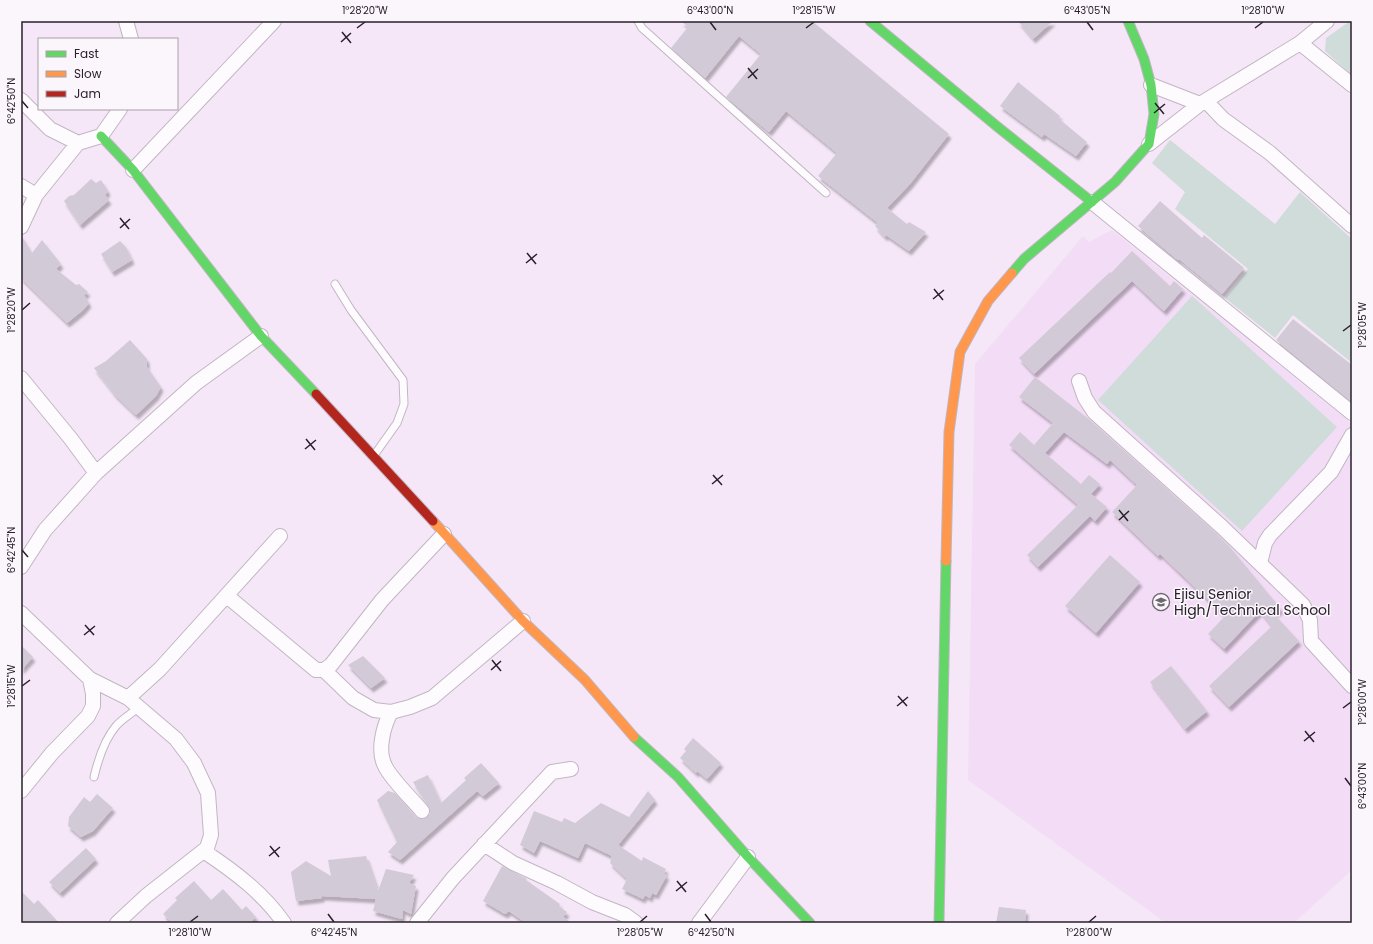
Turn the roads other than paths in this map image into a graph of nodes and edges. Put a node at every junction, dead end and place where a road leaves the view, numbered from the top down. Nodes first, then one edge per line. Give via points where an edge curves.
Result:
1 (126, 21) edge
2 (274, 21) edge
3 (638, 21) edge
4 (870, 21) edge
5 (1128, 21) edge
6 (1327, 21) edge
7 (132, 38) edge
8 (1300, 43) junction
9 (1151, 85) junction
10 (1352, 85) edge
11 (21, 100) edge
12 (1203, 102) junction
13 (119, 110) edge
14 (101, 136) junction
15 (78, 143) junction
16 (1149, 144) junction
17 (133, 170) junction
18 (21, 186) edge
19 (826, 193) dead end
20 (36, 195) junction
21 (1092, 202) junction
22 (1352, 226) edge
23 (21, 227) edge
24 (335, 284) dead end
25 (261, 336) junction
26 (21, 378) edge
27 (1079, 381) dead end
28 (1352, 414) edge
29 (1352, 435) edge
30 (374, 455) junction
31 (96, 473) junction
32 (444, 534) junction
33 (280, 536) dead end
34 (1260, 563) junction
35 (21, 567) edge
36 (227, 596) junction
37 (21, 613) edge
38 (523, 621) junction
39 (324, 670) junction
40 (90, 679) junction
41 (1352, 686) edge
42 (128, 698) junction
43 (138, 708) junction
44 (390, 712) junction
45 (571, 769) dead end
46 (94, 778) dead end
47 (21, 791) edge
48 (422, 811) dead end
49 (484, 844) junction
50 (205, 852) junction
51 (748, 857) junction
52 (117, 923) edge
53 (284, 923) edge
54 (417, 923) edge
55 (636, 923) edge
56 (699, 923) edge
57 (810, 923) edge
58 (939, 923) edge

1 - 7 street
2 - 17 street
3 - 19 lane via 642,28
4 - 21 street
5 - 9 street via 1144,59
6 - 8 street
8 - 10 street
8 - 12 street
9 - 12 street
9 - 16 street via 1154,114
11 - 15 street via 50,129
12 - 16 street
12 - 22 street via 1270,153
13 - 14 street
14 - 15 street
14 - 17 street
15 - 20 street
16 - 21 street via 1115,182
17 - 25 street
18 - 20 street
20 - 23 street
21 - 28 street
21 - 58 street via 1024,259 1009,276 988,301 960,352 949,432
24 - 30 lane via 403,380 404,404 397,423
25 - 30 street
25 - 31 street via 196,383
26 - 31 street
27 - 34 street via 1085,398 1094,412
29 - 34 street via 1331,472 1270,535 1265,543
30 - 32 street
31 - 35 street via 45,530
32 - 38 street
32 - 39 street via 382,600 331,665
33 - 36 street
34 - 41 street via 1303,605 1309,614 1310,636 1315,647
36 - 39 street via 316,670
36 - 42 street via 160,669
37 - 40 street
38 - 44 street via 432,698
38 - 51 street via 585,680 641,745 678,777
39 - 44 street via 353,698 374,710
40 - 42 street
40 - 47 street via 93,706 88,716 52,753
42 - 43 street
43 - 46 lane via 116,725 98,762
43 - 50 street via 176,739 203,780 208,793 210,835
44 - 48 street via 381,756 385,767
45 - 49 street via 552,772
49 - 54 street
49 - 55 street via 513,863 592,902 625,915
50 - 52 street via 146,896
50 - 53 street via 255,889
51 - 56 street
51 - 57 street

